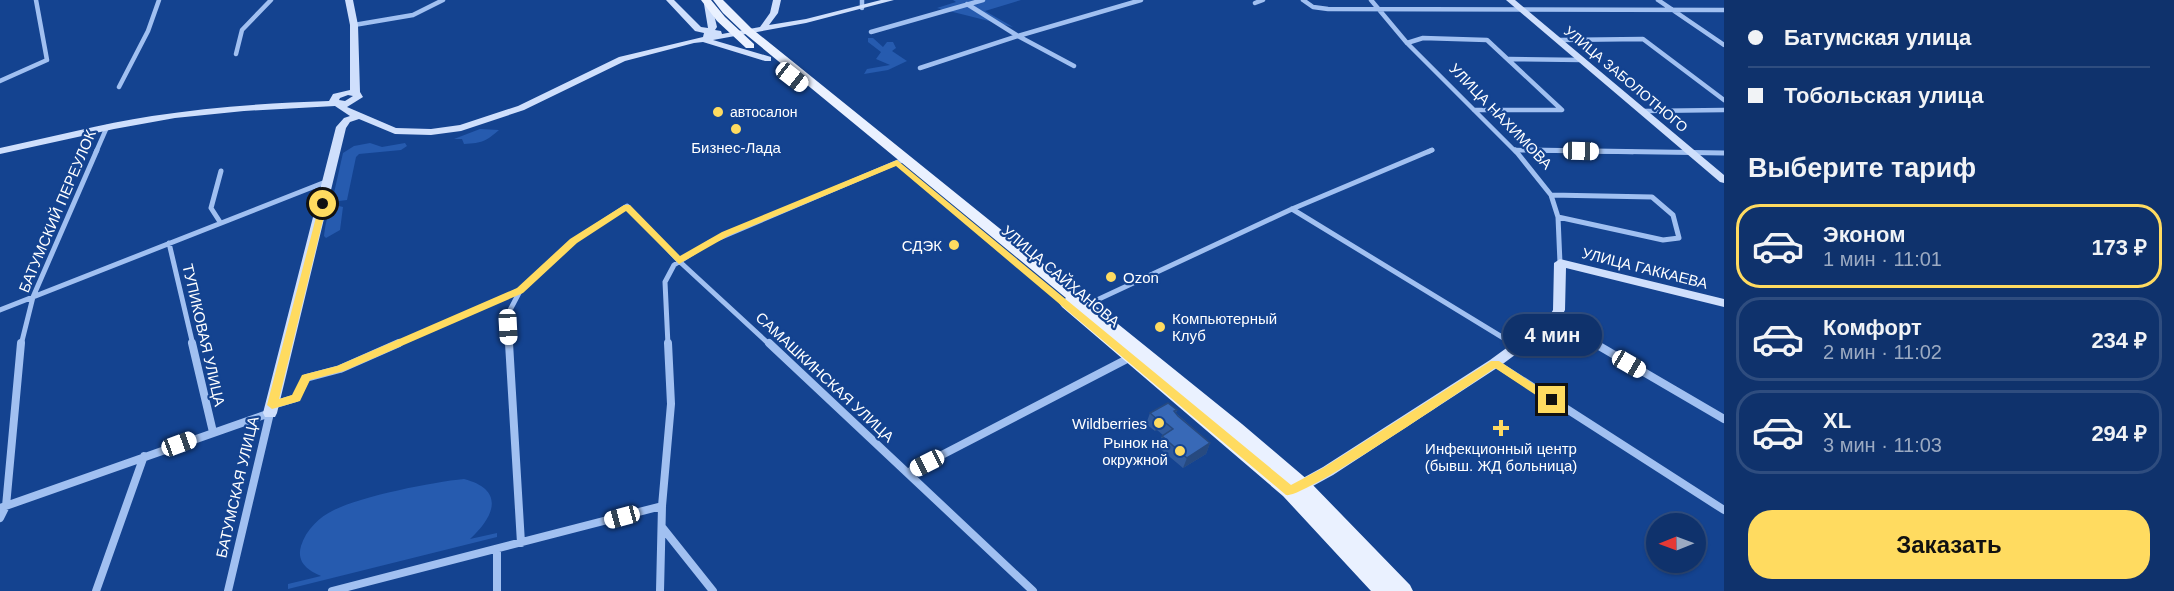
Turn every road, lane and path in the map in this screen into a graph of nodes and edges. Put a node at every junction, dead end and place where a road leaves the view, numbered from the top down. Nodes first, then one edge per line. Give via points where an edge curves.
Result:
1 (36, 0) edge
2 (159, 0) edge
3 (271, 0) edge
4 (350, 0) edge
5 (443, 0) edge
6 (670, 0) edge
7 (718, 0) edge
8 (777, 0) edge
9 (891, 0) edge
10 (983, 0) edge
11 (1141, 0) edge
12 (1263, 0) edge
13 (1304, 0) edge
14 (1371, 0) edge
15 (1510, 0) edge
16 (1658, 0) edge
17 (707, 2) edge
18 (1255, 3) dead end
19 (862, 4) edge
20 (967, 4) junction
21 (1376, 9) junction
22 (1522, 10) junction
23 (1672, 10) junction
24 (1724, 10) edge
25 (354, 26) junction
26 (764, 27) junction
27 (711, 32) junction
28 (740, 32) junction
29 (871, 32) dead end
30 (1018, 36) junction
31 (1560, 40) junction
32 (694, 41) junction
33 (1407, 43) junction
34 (1724, 45) edge
35 (236, 54) dead end
36 (768, 59) junction
37 (1508, 59) junction
38 (1583, 60) junction
39 (1074, 66) dead end
40 (920, 68) dead end
41 (354, 73) junction
42 (0, 81) edge
43 (119, 87) dead end
44 (355, 96) junction
45 (338, 99) junction
46 (1724, 100) edge
47 (1473, 110) junction
48 (1724, 110) edge
49 (1644, 111) junction
50 (361, 115) junction
51 (107, 127) junction
52 (1432, 150) dead end
53 (1515, 150) junction
54 (0, 151) edge
55 (1692, 153) junction
56 (1724, 153) edge
57 (901, 160) junction
58 (221, 171) dead end
59 (1724, 180) edge
60 (328, 181) junction
61 (1551, 195) junction
62 (1292, 209) junction
63 (1558, 217) junction
64 (220, 222) junction
65 (169, 243) junction
66 (679, 261) junction
67 (1560, 263) junction
68 (520, 291) junction
69 (33, 297) junction
70 (1724, 303) edge
71 (1081, 308) junction
72 (0, 310) edge
73 (1554, 320) junction
74 (1517, 346) junction
75 (1136, 354) junction
76 (1495, 363) junction
77 (271, 409) junction
78 (1724, 419) edge
79 (213, 432) junction
80 (144, 456) junction
81 (909, 472) junction
82 (1296, 489) junction
83 (662, 506) junction
84 (3, 507) edge
85 (1724, 510) edge
86 (0, 518) edge
87 (662, 527) junction
88 (521, 543) junction
89 (497, 549) junction
90 (366, 587) edge
91 (96, 591) edge
92 (228, 591) edge
93 (332, 591) edge
94 (497, 591) edge
95 (660, 591) edge
96 (712, 591) edge
97 (1033, 591) edge
98 (1384, 591) edge
99 (1403, 591) edge

1 - 42 street via 47,60
2 - 43 street
3 - 35 street via 242,30
4 - 25 street
5 - 25 street via 417,14
6 - 27 street via 698,29
7 - 28 main road, УЛИЦА САЙХАНОВА
8 - 26 street via 774,14
9 - 19 street
10 - 20 street
11 - 30 street
12 - 18 street
13 - 21 street via 1322,9
14 - 21 street, УЛИЦА НАХИМОВА
15 - 22 street, УЛИЦА ЗАБОЛОТНОГО
16 - 23 street
17 - 27 street
17 - 28 main road, УЛИЦА САЙХАНОВА
19 - 26 street
20 - 29 street
20 - 30 street
21 - 22 street
21 - 33 street, УЛИЦА НАХИМОВА
22 - 23 street
22 - 31 street, УЛИЦА ЗАБОЛОТНОГО
23 - 24 street
23 - 34 street
25 - 41 street
26 - 28 street
27 - 28 street
27 - 32 street
28 - 32 street
28 - 36 main road, УЛИЦА САЙХАНОВА
28 - 57 main road
30 - 39 street
30 - 40 street
31 - 38 street, УЛИЦА ЗАБОЛОТНОГО
31 - 46 street via 1643,39
32 - 36 street via 718,43
32 - 50 street via 616,61 521,108 461,128 404,133
33 - 37 street via 1423,38 1484,39
33 - 47 street, УЛИЦА НАХИМОВА
36 - 57 main road, УЛИЦА САЙХАНОВА
37 - 38 street
37 - 47 street via 1562,110
38 - 49 street, УЛИЦА ЗАБОЛОТНОГО
41 - 44 street
41 - 45 street
44 - 45 street
44 - 50 street
45 - 50 street via 345,110
45 - 51 street
47 - 53 street, УЛИЦА НАХИМОВА
48 - 49 street
49 - 55 street, УЛИЦА ЗАБОЛОТНОГО
50 - 60 street, БАТУМСКАЯ УЛИЦА via 341,127
51 - 54 street
51 - 69 street, БАТУМСКИЙ ПЕРЕУЛОК
52 - 62 street
53 - 55 street
53 - 61 street, УЛИЦА НАХИМОВА
55 - 56 street
55 - 59 street, УЛИЦА ЗАБОЛОТНОГО
57 - 66 street via 725,234
57 - 71 main road, УЛИЦА САЙХАНОВА
58 - 64 street via 211,208
60 - 64 street
60 - 77 street, БАТУМСКАЯ УЛИЦА
61 - 63 street, УЛИЦА НАХИМОВА
61 - 63 street via 1652,197 1673,215 1679,238 1663,240
62 - 71 street
62 - 74 street
63 - 67 street, УЛИЦА НАХИМОВА
64 - 65 street
65 - 69 street
65 - 79 street, ТУПИКОВАЯ УЛИЦА
66 - 68 street, САМАШКИНСКАЯ УЛИЦА via 627,206 573,241
66 - 81 street, САМАШКИНСКАЯ УЛИЦА
66 - 83 street via 665,282 671,404
67 - 70 street, УЛИЦА ГАККАЕВА
67 - 73 street, УЛИЦА НАХИМОВА via 1559,310
68 - 77 street via 340,369 306,378 296,398
68 - 88 street via 510,310 508,327
69 - 72 street
69 - 84 street, БАТУМСКИЙ ПЕРЕУЛОК via 21,344
71 - 75 main road, УЛИЦА САЙХАНОВА
73 - 74 street
73 - 78 street
74 - 76 street
75 - 81 street
75 - 82 main road, УЛИЦА САЙХАНОВА
76 - 82 street
76 - 85 street
77 - 79 street
77 - 92 street, БАТУМСКАЯ УЛИЦА
79 - 80 street
80 - 84 street
80 - 91 street
81 - 97 street, САМАШКИНСКАЯ УЛИЦА
82 - 98 main road, УЛИЦА САЙХАНОВА
82 - 99 main road
83 - 87 street
83 - 88 street
84 - 86 street, БАТУМСКИЙ ПЕРЕУЛОК
87 - 95 street
87 - 96 street
88 - 89 street
89 - 90 street
89 - 94 street
90 - 93 street

